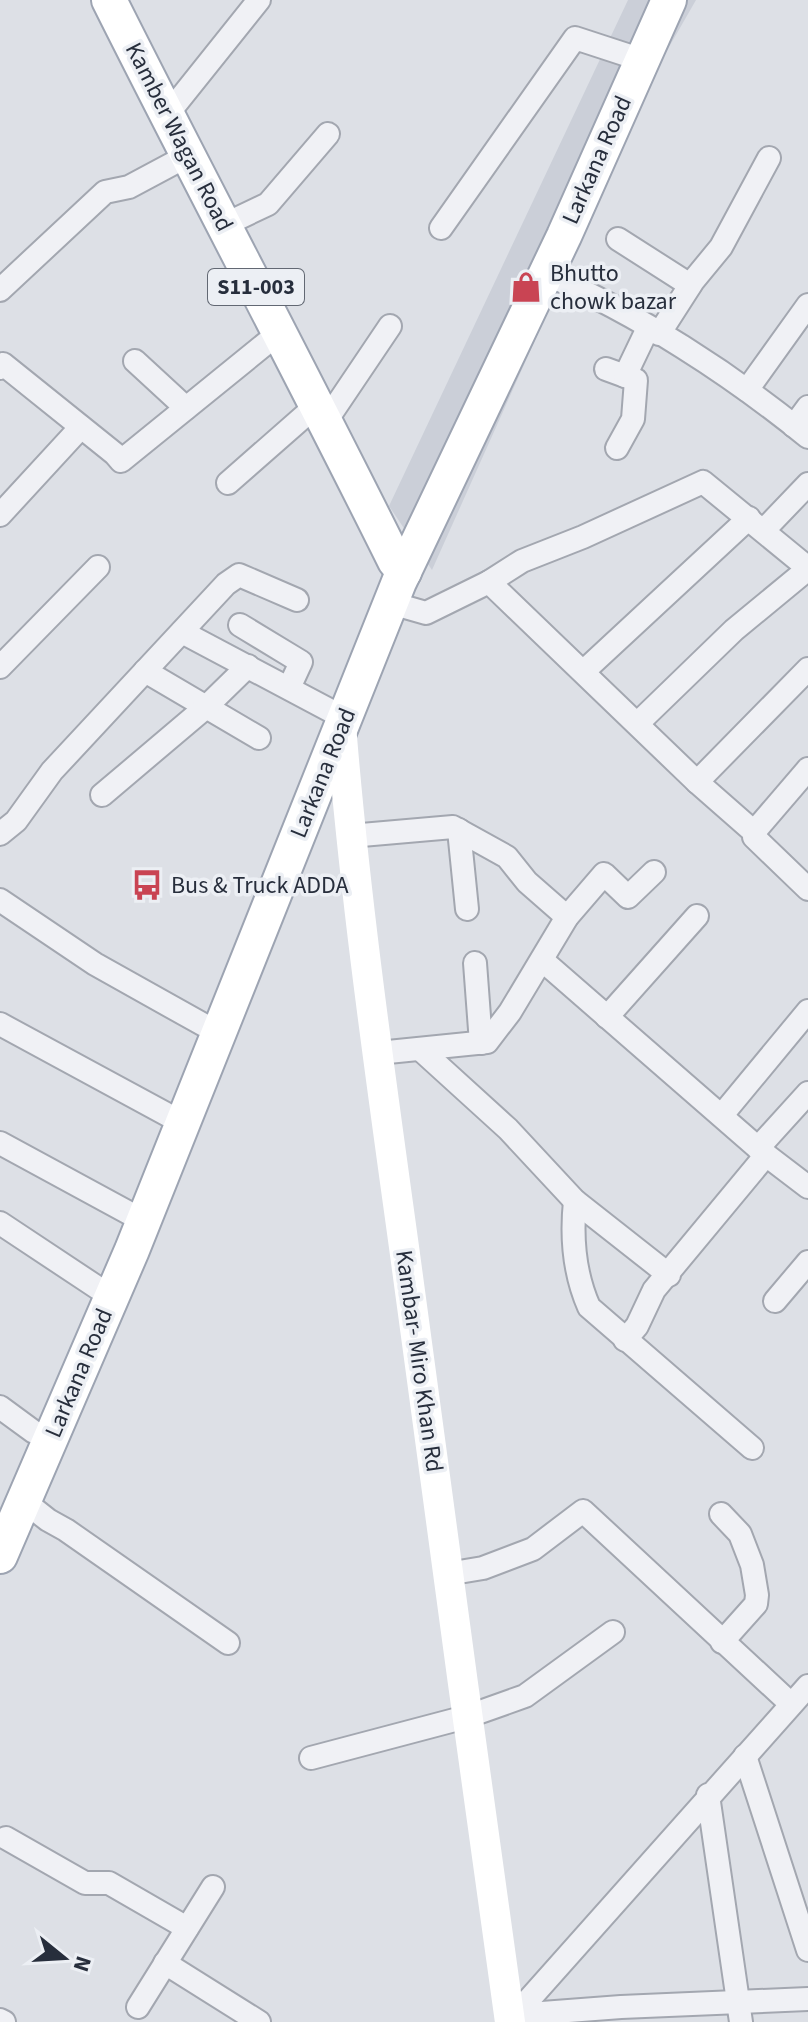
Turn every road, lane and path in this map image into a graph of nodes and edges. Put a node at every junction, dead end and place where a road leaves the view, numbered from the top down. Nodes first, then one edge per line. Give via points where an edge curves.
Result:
1 (109, 0) edge
2 (259, 0) edge
3 (651, 0) edge
4 (669, 0) edge
5 (627, 55) junction
6 (167, 115) junction
7 (328, 134) dead end
8 (187, 156) junction
9 (769, 158) dead end
10 (224, 225) junction
11 (441, 228) dead end
12 (618, 239) dead end
13 (546, 274) junction
14 (690, 285) junction
15 (0, 290) edge
16 (808, 305) edge
17 (390, 326) dead end
18 (653, 331) junction
19 (280, 332) junction
20 (135, 361) dead end
21 (0, 368) edge
22 (747, 390) junction
23 (808, 407) edge
24 (186, 408) junction
25 (322, 413) junction
26 (81, 427) junction
27 (801, 432) edge
28 (617, 448) dead end
29 (228, 483) dead end
30 (808, 484) edge
31 (0, 515) edge
32 (757, 524) junction
33 (98, 567) dead end
34 (808, 569) edge
35 (397, 579) junction
36 (489, 582) junction
37 (297, 600) dead end
38 (240, 625) dead end
39 (182, 632) junction
40 (248, 666) junction
41 (0, 667) edge
42 (808, 669) edge
43 (145, 671) junction
44 (584, 671) junction
45 (289, 688) junction
46 (206, 707) junction
47 (338, 713) junction
48 (638, 723) junction
49 (259, 738) dead end
50 (808, 769) edge
51 (697, 782) junction
52 (102, 795) dead end
53 (459, 830) junction
54 (754, 832) junction
55 (0, 834) edge
56 (350, 836) junction
57 (654, 872) dead end
58 (808, 889) edge
59 (0, 900) edge
60 (467, 909) dead end
61 (697, 916) dead end
62 (567, 917) junction
63 (252, 930) junction
64 (542, 960) junction
65 (475, 963) dead end
66 (808, 1011) edge
67 (607, 1017) junction
68 (0, 1024) edge
69 (204, 1025) junction
70 (481, 1043) junction
71 (420, 1049) junction
72 (378, 1053) junction
73 (808, 1093) edge
74 (168, 1115) junction
75 (722, 1115) junction
76 (0, 1143) edge
77 (762, 1151) junction
78 (808, 1187) edge
79 (575, 1201) junction
80 (129, 1213) junction
81 (0, 1223) edge
82 (808, 1262) edge
83 (669, 1275) junction
84 (98, 1288) junction
85 (775, 1301) dead end
86 (625, 1340) junction
87 (0, 1407) edge
88 (34, 1432) junction
89 (752, 1448) dead end
90 (12, 1505) edge
91 (721, 1514) dead end
92 (0, 1556) edge
93 (447, 1574) junction
94 (613, 1632) dead end
95 (722, 1642) junction
96 (228, 1643) dead end
97 (803, 1694) edge
98 (466, 1717) junction
99 (745, 1756) junction
100 (311, 1758) dead end
101 (708, 1795) junction
102 (6, 1838) dead end
103 (213, 1887) dead end
104 (804, 1923) edge
105 (187, 1928) junction
106 (808, 1950) edge
107 (165, 1963) junction
108 (808, 1999) edge
109 (138, 2007) dead end
110 (739, 2012) edge
111 (622, 2014) edge
112 (259, 2022) edge
113 (509, 2022) edge

1 - 6 main road, Kamber Wagan Road / S11-003
2 - 6 street
3 - 5 main road, Larkana Road
4 - 13 main road, Larkana Road
5 - 11 street via 575,38
5 - 35 main road, Larkana Road
6 - 8 main road, Kamber Wagan Road / S11-003
7 - 10 street via 268,204
8 - 10 main road, Kamber Wagan Road / S11-003
8 - 15 street via 129,187 105,192
9 - 14 street via 721,247
10 - 19 main road, Kamber Wagan Road / S11-003
12 - 14 street
13 - 18 street
13 - 35 main road, Larkana Road
14 - 18 street
16 - 22 street
17 - 25 street
18 - 22 street
18 - 28 street via 616,372 636,380 633,419
19 - 24 street
19 - 25 main road, Kamber Wagan Road / S11-003
20 - 24 street
21 - 26 street via 3,364
22 - 27 street
23 - 27 street
24 - 26 street via 121,461
25 - 29 street
25 - 35 main road, Kamber Wagan Road / S11-003
26 - 31 street
30 - 32 street
32 - 34 street
32 - 36 street via 703,482 522,561
32 - 44 street
33 - 41 street
34 - 48 street via 734,630
35 - 36 street via 426,613
35 - 47 main road, Larkana Road
36 - 44 street
37 - 39 street via 239,575
38 - 45 street via 301,662
39 - 40 street
39 - 43 street
40 - 45 street
40 - 46 street
42 - 51 street
43 - 46 street
43 - 55 street
44 - 48 street
45 - 47 street
46 - 49 street
46 - 52 street
47 - 56 main road, Kambar- Miro Khan Rd
47 - 63 main road, Larkana Road
48 - 51 street
50 - 54 street
51 - 54 street
53 - 56 street
53 - 60 street
53 - 62 street via 507,857
54 - 58 street
56 - 72 main road, Kambar- Miro Khan Rd
57 - 62 street via 628,897 604,874
59 - 69 street via 95,964
61 - 67 street
62 - 64 street
63 - 69 main road, Larkana Road
63 - 90 main road, Larkana Road via 132,1250
64 - 67 street
64 - 70 street via 510,1012
65 - 70 street
66 - 75 street
67 - 75 street
68 - 74 street
69 - 74 main road, Larkana Road
70 - 71 street
71 - 72 street
71 - 79 street via 508,1129
72 - 93 main road, Kambar- Miro Khan Rd
73 - 77 street
74 - 80 main road, Larkana Road
75 - 77 street
76 - 80 street
77 - 78 street
77 - 83 street
79 - 83 street
79 - 86 street via 571,1236 580,1287 589,1307
80 - 84 main road, Larkana Road
81 - 84 street
82 - 85 street
83 - 86 street via 654,1290
84 - 88 main road, Larkana Road
86 - 89 street
87 - 88 street
88 - 90 main road, Larkana Road
90 - 92 main road, Larkana Road
90 - 96 street via 66,1530
91 - 95 street via 740,1534 757,1595 756,1604
93 - 95 street via 483,1568 533,1549 583,1511
93 - 98 main road, Kambar- Miro Khan Rd
94 - 98 street via 525,1696
95 - 97 street
97 - 99 street
98 - 100 street
98 - 113 main road, Kambar- Miro Khan Rd
99 - 101 street
99 - 104 street
101 - 110 street
101 - 113 street
102 - 105 street via 85,1883 109,1883
103 - 105 street
104 - 106 street
105 - 107 street
107 - 109 street
107 - 112 street
108 - 110 street
110 - 111 street
111 - 113 street via 529,2014

